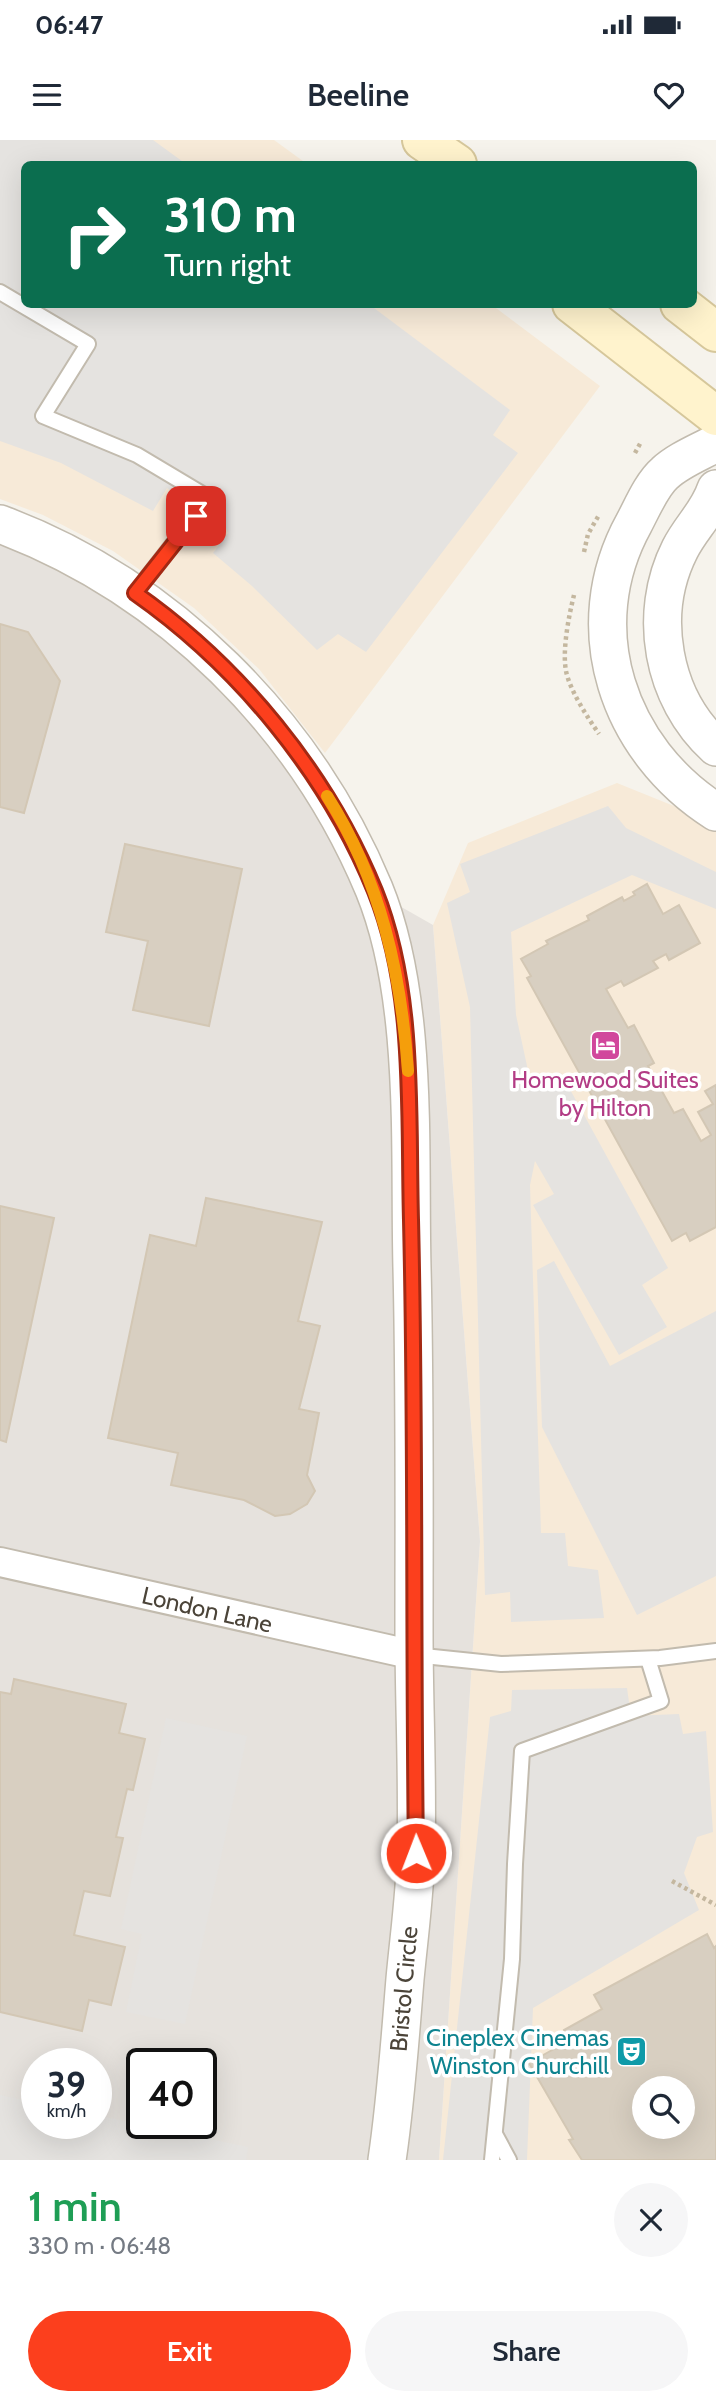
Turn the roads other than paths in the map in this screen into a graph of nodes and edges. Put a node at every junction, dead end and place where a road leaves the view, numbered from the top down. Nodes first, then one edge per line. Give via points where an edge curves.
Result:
1 (422, 140) edge
2 (453, 161) edge
3 (0, 292) edge
4 (21, 304) edge
5 (27, 308) edge
6 (577, 308) edge
7 (685, 308) edge
8 (716, 332) edge
9 (716, 416) edge
10 (716, 443) edge
11 (716, 489) edge
12 (0, 524) edge
13 (135, 593) junction
14 (716, 747) edge
15 (716, 812) edge
16 (0, 1562) edge
17 (716, 1651) edge
18 (414, 1655) junction
19 (648, 1658) junction
20 (495, 2134) junction
21 (387, 2160) edge
22 (492, 2160) edge
23 (509, 2160) edge

1 - 2 main road
3 - 4 lane
5 - 13 lane via 88,344 43,416 137,455 209,498
6 - 9 main road
7 - 8 main road
10 - 15 street via 664,473 640,512 615,571 608,622 612,671 637,732 674,780
11 - 14 street via 674,562 662,625 667,667 676,690
12 - 13 street, Bristol Circle via 50,545
13 - 18 street, Bristol Circle via 247,691 296,748 335,810 375,892 398,973 408,1073
16 - 18 street, London Lane
17 - 19 lane
18 - 19 lane via 501,1664
18 - 21 street, Bristol Circle via 416,1853
19 - 20 lane via 661,1701 523,1751 512,1959
20 - 22 lane
20 - 23 lane

